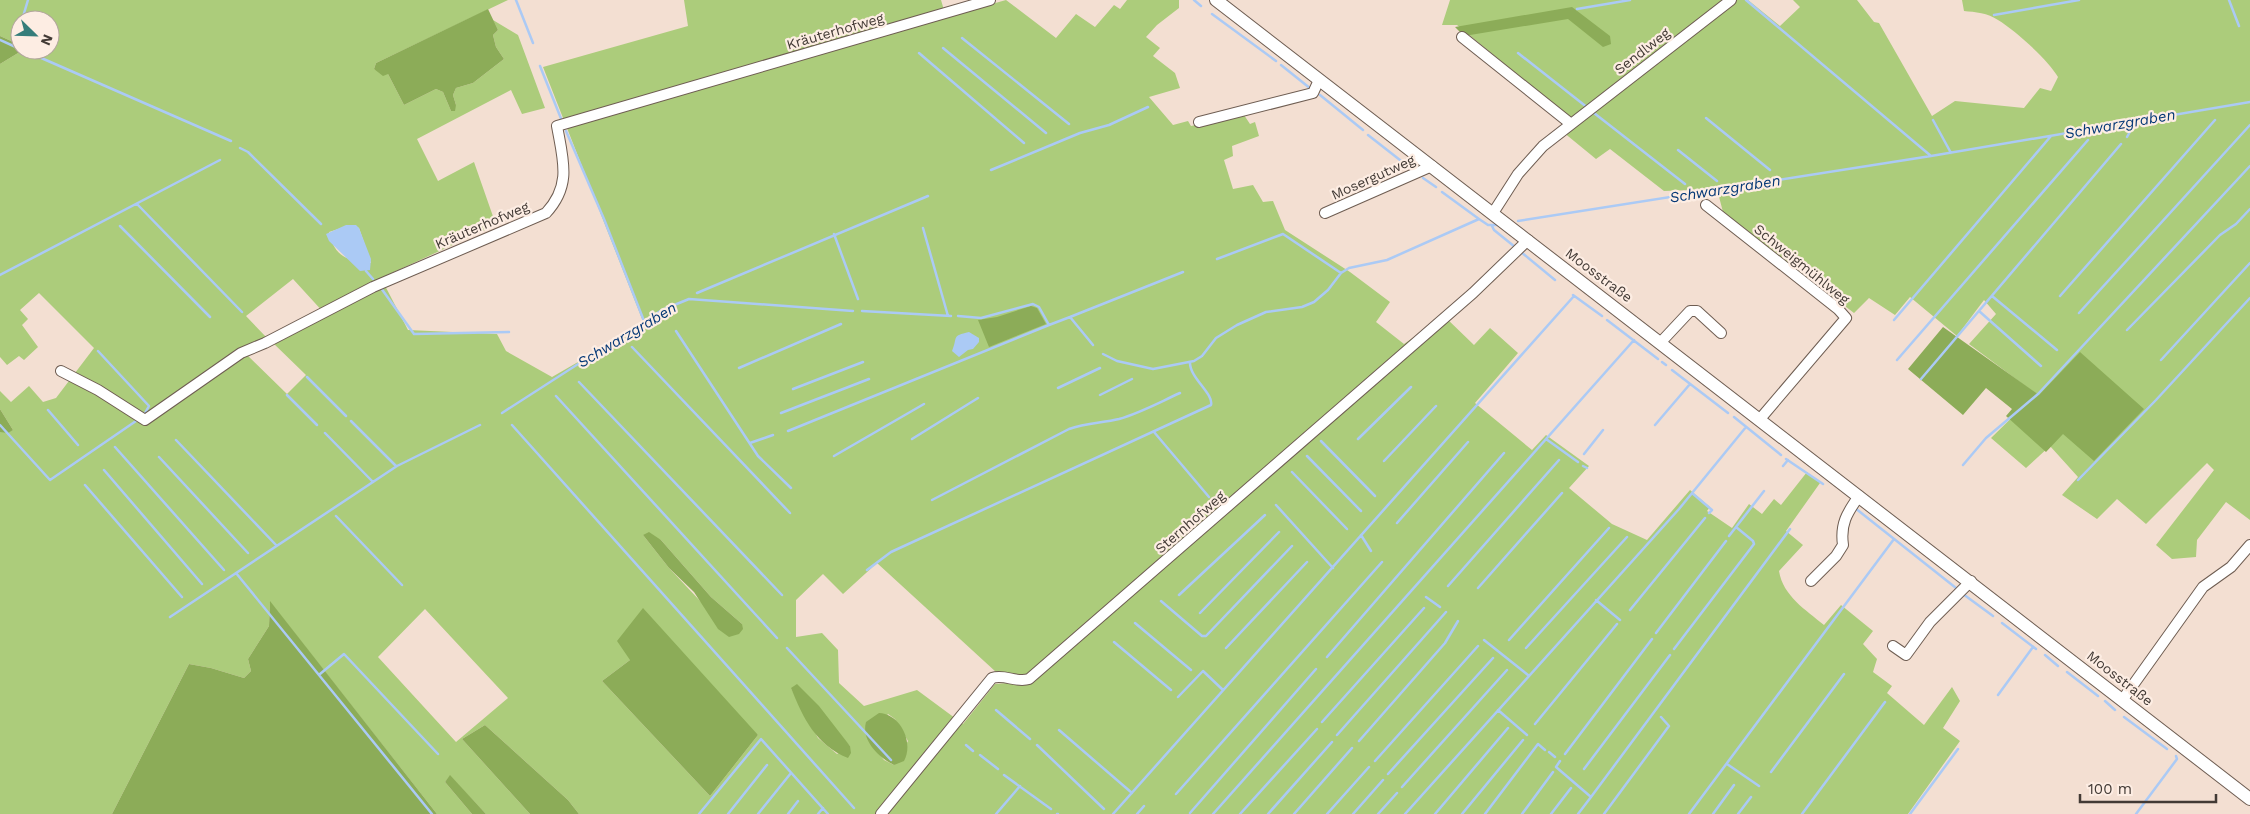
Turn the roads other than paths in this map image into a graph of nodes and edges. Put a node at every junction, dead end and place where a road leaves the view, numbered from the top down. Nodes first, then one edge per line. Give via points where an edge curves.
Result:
1 (990, 0) edge
2 (1216, 0) edge
3 (1730, 0) edge
4 (1462, 37) dead end
5 (1319, 80) junction
6 (1199, 122) dead end
7 (1571, 124) junction
8 (1432, 166) junction
9 (1706, 206) dead end
10 (1325, 213) dead end
11 (1492, 213) junction
12 (1528, 240) junction
13 (1721, 334) dead end
14 (1661, 342) junction
15 (61, 371) dead end
16 (1760, 419) junction
17 (1859, 496) junction
18 (2250, 546) edge
19 (1970, 581) junction
20 (1811, 582) dead end
21 (1893, 646) dead end
22 (2123, 699) junction
23 (2250, 799) edge
24 (881, 814) edge

1 - 15 street, Kräuterhofweg via 556,126 564,182 556,202 546,212 373,286 241,353 145,420
2 - 5 street, Moosstraße
3 - 7 street, Sendlweg
4 - 7 street
5 - 6 street via 1313,93
5 - 8 street, Moosstraße
7 - 11 street, Sendlweg via 1543,146 1518,174
8 - 10 street, Mosergutweg
8 - 11 street, Moosstraße
9 - 16 street, Schweigmühlweg via 1846,318
11 - 12 street, Moosstraße
12 - 14 street, Moosstraße
12 - 24 street, Sternhofweg via 1473,294 1034,675 1020,682 999,676 992,678
13 - 14 street via 1696,311 1690,311
14 - 16 street, Moosstraße
16 - 17 street, Moosstraße
17 - 19 street, Moosstraße
17 - 20 street via 1846,515 1841,530 1844,545
18 - 22 street via 2231,568 2203,587
19 - 21 street via 1930,622 1906,655
19 - 22 street, Moosstraße
22 - 23 street, Moosstraße

